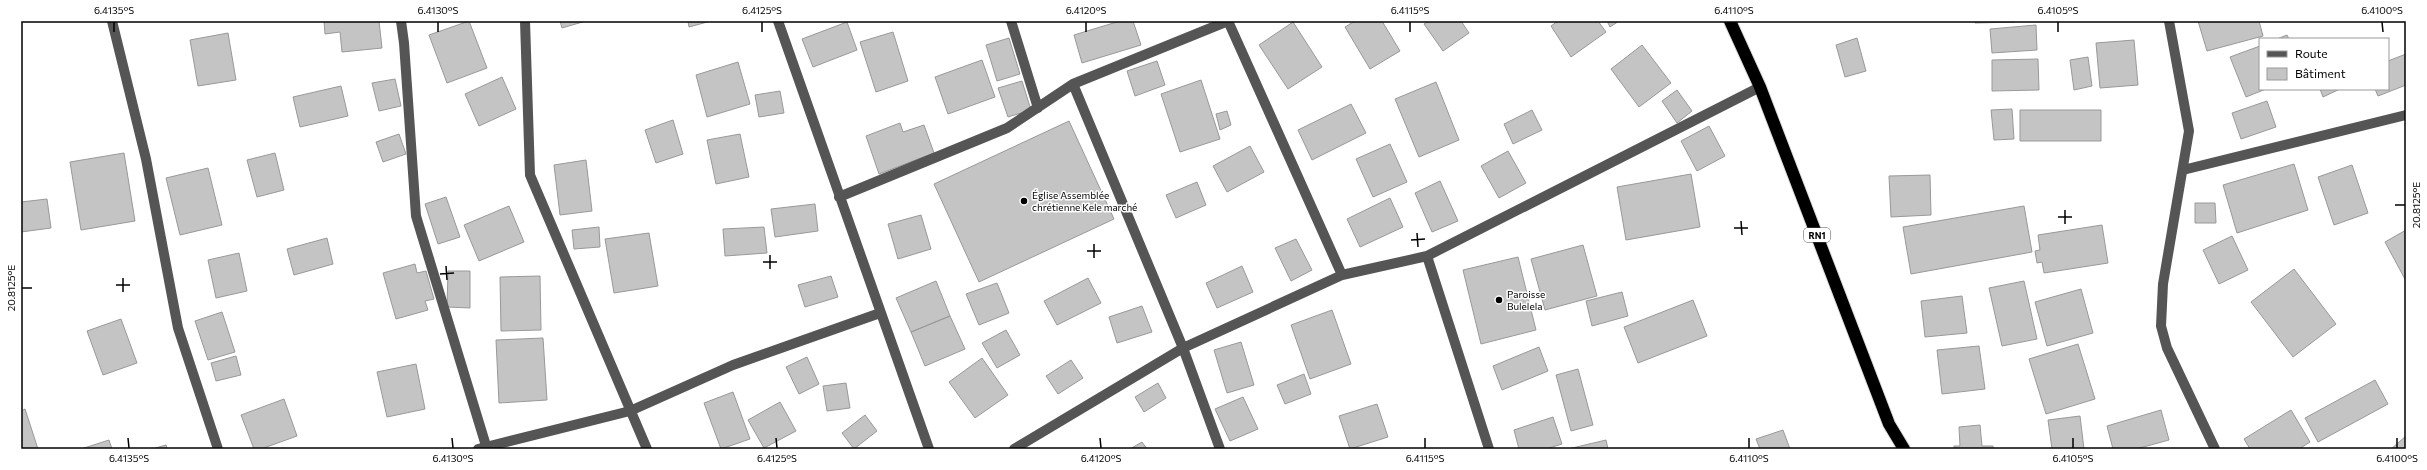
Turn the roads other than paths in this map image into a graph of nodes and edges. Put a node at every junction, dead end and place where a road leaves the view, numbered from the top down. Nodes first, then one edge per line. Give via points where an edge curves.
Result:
1 (112, 21) edge
2 (401, 21) edge
3 (525, 21) edge
4 (778, 21) edge
5 (1011, 21) edge
6 (1228, 21) edge
7 (1730, 21) edge
8 (2169, 21) edge
9 (1072, 84) junction
10 (1760, 87) junction
11 (1038, 108) junction
12 (2406, 115) edge
13 (2183, 170) junction
14 (839, 197) junction
15 (1427, 256) junction
16 (1342, 275) junction
17 (880, 313) junction
18 (1184, 348) junction
19 (630, 411) junction
20 (484, 448) edge
21 (218, 449) edge
22 (647, 449) edge
23 (929, 449) edge
24 (1014, 449) edge
25 (1220, 449) edge
26 (1489, 449) edge
27 (1904, 449) edge
28 (2215, 449) edge

1 - 21 street via 146,159 178,328
2 - 20 street via 416,216
3 - 19 street via 530,175
4 - 14 street
5 - 11 street
6 - 9 street
6 - 16 street
7 - 10 highway, RN1
8 - 13 street via 2189,131
9 - 11 street
9 - 18 street
10 - 15 street
10 - 27 highway, RN1 via 1889,424
11 - 14 street via 1007,128
12 - 13 street
13 - 28 street via 2163,284 2161,326 2167,348
14 - 17 street
15 - 16 street
15 - 26 street
16 - 18 street
17 - 19 street via 733,365
17 - 23 street
18 - 24 street
18 - 25 street
19 - 20 street
19 - 22 street

